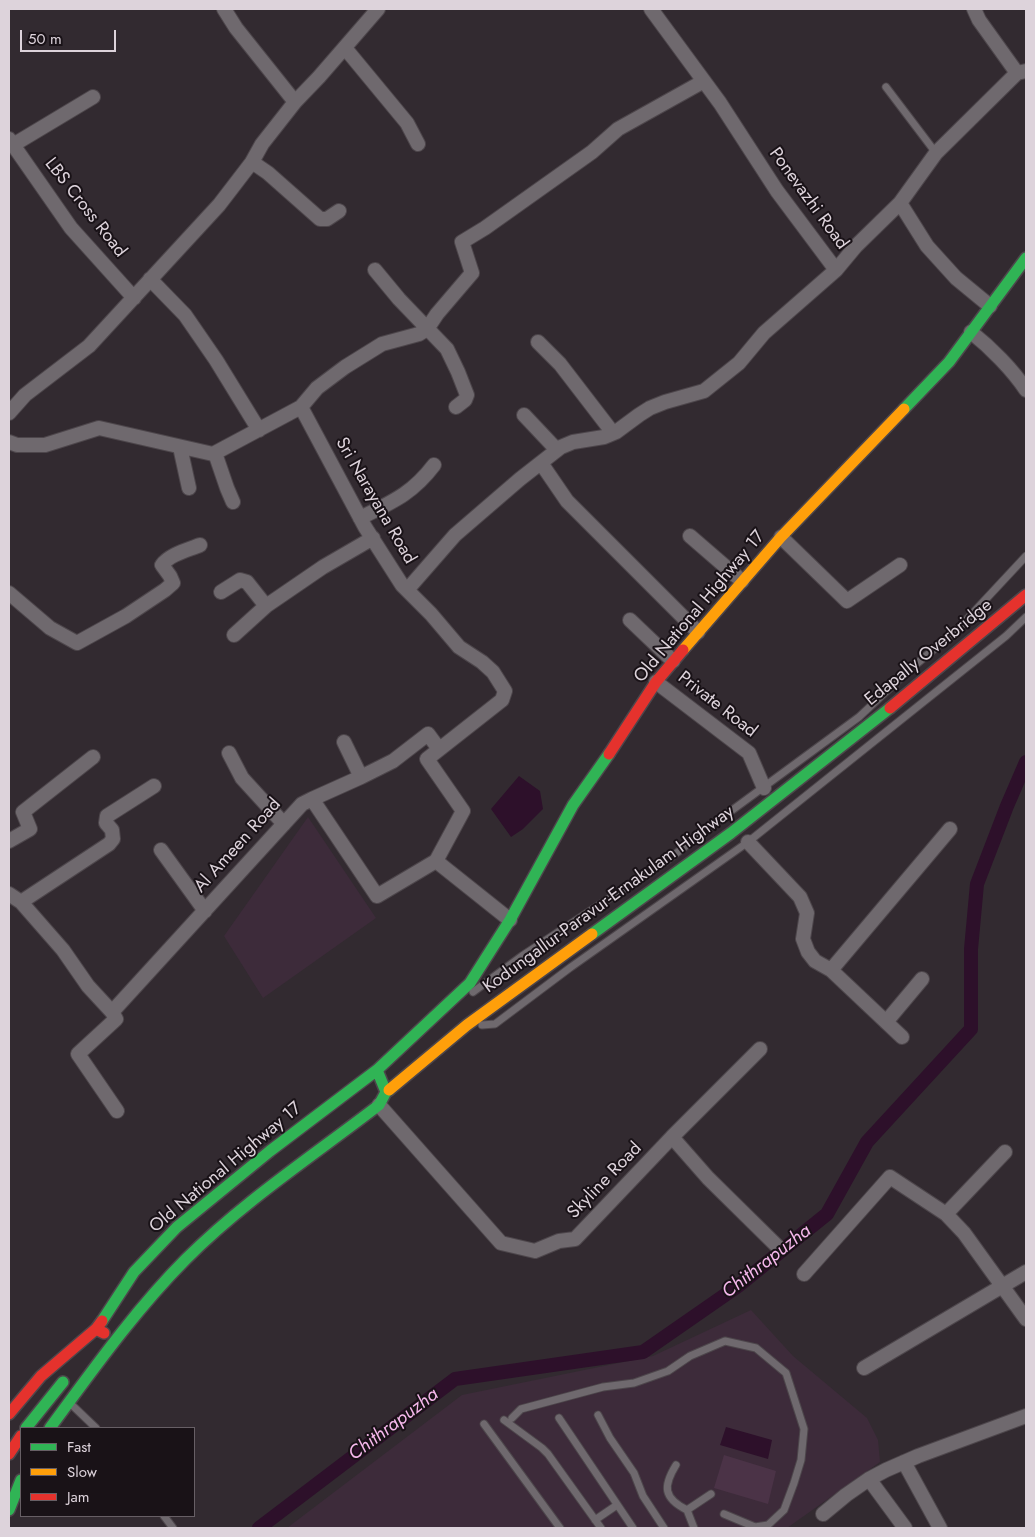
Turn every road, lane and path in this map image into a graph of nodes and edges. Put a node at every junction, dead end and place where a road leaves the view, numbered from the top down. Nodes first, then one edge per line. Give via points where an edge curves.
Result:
1 (224, 9) edge
2 (378, 9) edge
3 (651, 9) edge
4 (974, 9) edge
5 (344, 48) junction
6 (1022, 72) edge
7 (704, 81) junction
8 (886, 87) dead end
9 (93, 96) dead end
10 (295, 102) junction
11 (11, 142) edge
12 (418, 144) dead end
13 (936, 153) junction
14 (252, 162) junction
15 (900, 203) junction
16 (339, 211) dead end
17 (1026, 258) edge
18 (375, 270) dead end
19 (836, 270) junction
20 (150, 279) junction
21 (134, 298) junction
22 (990, 306) junction
23 (427, 328) junction
24 (971, 332) junction
25 (538, 342) dead end
26 (1026, 390) edge
27 (301, 407) junction
28 (456, 407) dead end
29 (9, 413) edge
30 (524, 415) dead end
31 (259, 430) junction
32 (613, 434) junction
33 (9, 442) edge
34 (180, 447) junction
35 (557, 450) junction
36 (215, 453) junction
37 (541, 462) junction
38 (434, 465) dead end
39 (189, 488) dead end
40 (233, 502) dead end
41 (360, 518) junction
42 (690, 536) dead end
43 (781, 537) junction
44 (373, 538) junction
45 (200, 545) dead end
46 (1026, 556) edge
47 (900, 565) dead end
48 (742, 581) junction
49 (407, 590) junction
50 (221, 592) dead end
51 (9, 594) edge
52 (1026, 595) edge
53 (266, 606) junction
54 (1026, 618) edge
55 (630, 620) dead end
56 (698, 632) junction
57 (234, 635) dead end
58 (673, 661) junction
59 (656, 682) junction
60 (853, 738) joint
61 (344, 742) dead end
62 (440, 749) junction
63 (229, 753) dead end
64 (93, 757) dead end
65 (361, 778) junction
66 (154, 786) dead end
67 (764, 788) junction
68 (312, 799) junction
69 (284, 824) junction
70 (950, 829) dead end
71 (9, 841) edge
72 (748, 842) junction
73 (162, 850) dead end
74 (436, 861) junction
75 (9, 894) edge
76 (21, 902) junction
77 (204, 911) junction
78 (510, 920) junction
79 (831, 970) junction
80 (922, 979) dead end
81 (112, 1012) junction
82 (886, 1022) junction
83 (467, 1025) junction
84 (902, 1037) dead end
85 (760, 1049) dead end
86 (405, 1053) dead end
87 (377, 1070) junction
88 (386, 1092) junction
89 (376, 1100) junction
90 (117, 1111) dead end
91 (333, 1125) dead end
92 (672, 1137) junction
93 (1005, 1152) dead end
94 (946, 1214) junction
95 (778, 1247) dead end
96 (175, 1254) dead end
97 (1026, 1272) edge
98 (804, 1274) dead end
99 (1002, 1287) junction
100 (121, 1312) dead end
101 (1026, 1319) edge
102 (100, 1331) junction
103 (91, 1348) dead end
104 (864, 1368) dead end
105 (72, 1371) dead end
106 (69, 1403) junction
107 (9, 1414) edge
108 (598, 1415) dead end
109 (1026, 1416) edge
110 (512, 1418) dead end
111 (559, 1418) dead end
112 (504, 1420) dead end
113 (484, 1424) dead end
114 (27, 1427) edge
115 (51, 1427) edge
116 (95, 1427) edge
117 (20, 1438) edge
118 (9, 1454) edge
119 (904, 1462) junction
120 (676, 1465) dead end
121 (869, 1480) junction
122 (20, 1482) edge
123 (711, 1494) dead end
124 (617, 1505) junction
125 (9, 1510) edge
126 (687, 1510) junction
127 (724, 1514) dead end
128 (823, 1514) dead end
129 (165, 1517) edge
130 (595, 1520) junction
131 (766, 1527) edge
132 (173, 1528) edge
133 (560, 1528) edge
134 (601, 1528) edge
135 (633, 1528) edge
136 (664, 1528) edge
137 (694, 1528) edge
138 (904, 1528) edge
139 (940, 1528) edge

1 - 10 street
2 - 5 street
3 - 7 street, Ponevazhi Road
4 - 6 street via 979,20
5 - 10 street
5 - 12 street via 407,122
6 - 13 street, Ponevazhi Road
7 - 19 street, Ponevazhi Road via 777,191
7 - 23 street via 618,129 592,152 462,242 472,273
8 - 13 lane
9 - 11 street
10 - 14 street
11 - 21 street, LBS Cross Road via 72,228
13 - 15 street, Ponevazhi Road
14 - 16 street via 320,219 327,219
14 - 20 street via 219,205
15 - 19 street, Ponevazhi Road
15 - 22 street via 927,246 956,278
17 - 22 main road, Old National Highway 17
18 - 23 street
19 - 32 street via 704,391 650,408
20 - 21 street
20 - 31 street via 184,315
21 - 29 street via 89,346 25,395
22 - 24 main road, Old National Highway 17
23 - 27 street via 419,334 382,344 345,366 317,388
23 - 28 street via 446,349 468,395
24 - 26 street via 988,345
24 - 43 main road, Old National Highway 17 via 949,362
25 - 32 street via 560,364
27 - 31 street
27 - 41 street, Sri Narayana Road
30 - 35 street
31 - 36 street
32 - 35 street via 573,442
33 - 34 street via 45,445 99,428
34 - 36 street
34 - 39 street
35 - 37 street
36 - 40 street
37 - 49 street via 455,535
37 - 56 street via 567,501
38 - 41 street via 408,493
41 - 44 street, Sri Narayana Road
42 - 48 street
43 - 47 street via 847,601
43 - 48 main road, Old National Highway 17
44 - 49 street, Sri Narayana Road
44 - 53 street
45 - 51 street via 177,554 162,565 173,583 165,590 77,643 50,628
46 - 67 lane via 957,630 858,717
48 - 56 main road, Old National Highway 17
49 - 62 street, Sri Narayana Road via 459,647 493,672 505,691 502,700
50 - 53 street via 240,580 247,582
52 - 60 main road, Edapally Overbridge
53 - 57 street
54 - 72 lane
55 - 58 street
56 - 58 main road, Old National Highway 17
58 - 59 main road, Old National Highway 17
59 - 67 street, Private Road via 750,753
59 - 78 main road, Old National Highway 17 via 573,805
60 - 83 main road, Kodungallur-Paravur-Ernakulam Highway via 732,833
61 - 65 street
62 - 65 street, Al Ameen Road via 428,734 394,761
62 - 74 street, Sri Narayana Road via 427,759 463,811
63 - 69 street via 242,778
64 - 71 street via 23,812 30,828
65 - 68 street, Al Ameen Road
66 - 76 street via 107,816 106,823 113,838 109,844
67 - 86 lane via 669,858 487,980
68 - 69 street, Al Ameen Road via 302,804
68 - 74 street via 377,896
69 - 77 street, Al Ameen Road
70 - 79 street
72 - 79 street via 800,897 807,913 803,939 808,952
72 - 83 lane via 495,1024
73 - 77 street
74 - 78 street
75 - 76 street
76 - 81 street
77 - 81 street, Al Ameen Road
78 - 87 main road, Old National Highway 17 via 470,983
79 - 82 street
80 - 82 street
81 - 90 street, Al Ameen Road via 116,1019 78,1054
82 - 84 street
83 - 88 main road, Kodungallur-Paravur-Ernakulam Highway via 403,1073
85 - 92 street, Skyline Road
87 - 88 main road
87 - 102 main road, Old National Highway 17 via 270,1150 177,1228 134,1272
88 - 89 main road, Kodungallur-Paravur-Ernakulam Highway
89 - 92 street, Skyline Road via 501,1243 535,1251 558,1241 575,1239
89 - 106 main road, Kodungallur-Paravur-Ernakulam Highway via 199,1247 136,1315
91 - 96 main road via 232,1204
92 - 95 street via 708,1178
93 - 94 street
94 - 98 street via 890,1178
94 - 99 street via 964,1233
97 - 99 street
99 - 101 street
99 - 104 street
100 - 102 main road
102 - 103 main road
102 - 107 main road, Old National Highway 17 via 41,1376
105 - 114 main road
106 - 115 main road, Kodungallur-Paravur-Ernakulam Highway
106 - 116 lane
108 - 136 lane
109 - 119 street
110 - 131 lane via 521,1409 603,1387 634,1383 668,1371 690,1356 725,1341 756,1348 786,1373 804,1430 801,1460 784,1510
111 - 124 lane
112 - 130 lane via 548,1454
113 - 133 lane
117 - 118 main road
119 - 121 street
119 - 139 street
120 - 126 lane via 668,1478 668,1494 675,1504
121 - 128 street
121 - 138 street
122 - 125 main road
123 - 126 lane
124 - 130 lane
124 - 135 lane
126 - 137 lane
127 - 131 lane via 755,1527
129 - 132 lane
130 - 134 lane

